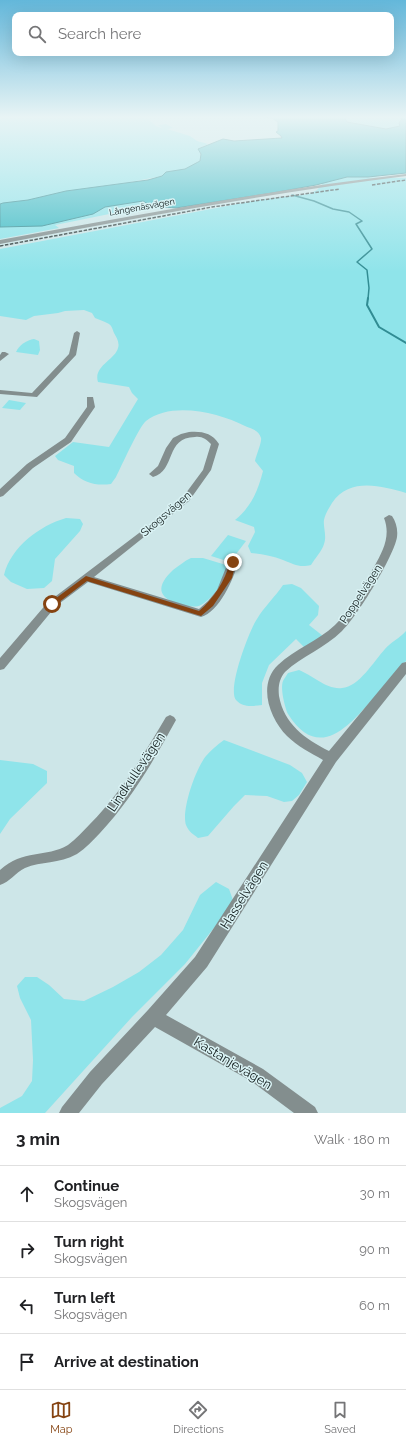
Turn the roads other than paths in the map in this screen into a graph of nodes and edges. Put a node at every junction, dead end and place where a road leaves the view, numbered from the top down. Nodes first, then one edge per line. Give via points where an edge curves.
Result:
1 (406, 175) edge
2 (0, 242) edge
3 (77, 333) dead end
4 (0, 392) edge
5 (90, 399) dead end
6 (153, 474) dead end
7 (0, 494) edge
8 (389, 518) dead end
9 (233, 562) dead end
10 (86, 578) junction
11 (0, 666) edge
12 (406, 666) edge
13 (170, 720) dead end
14 (331, 758) junction
15 (0, 880) edge
16 (154, 1016) junction
17 (68, 1113) edge
18 (309, 1113) edge

1 - 2 street, Långenäsvägen via 331,184 143,214
3 - 4 street via 72,355 34,395
5 - 7 street via 91,407 68,440 30,466
6 - 10 street, Skogsvägen via 161,468 174,440 178,437 189,434 204,435 215,444 207,470 186,499
8 - 14 street, Poppelvägen via 392,525 392,540 344,623 327,639 287,663 274,680 276,704 288,729 314,749
9 - 10 street via 230,577 201,613
10 - 11 street, Skogsvägen via 44,612
12 - 14 street, Hasselvägen
13 - 15 street, Lindkullevägen via 116,806 82,842 71,850 17,864
14 - 16 street, Hasselvägen via 201,962
16 - 17 street, Hasselvägen via 96,1078
16 - 18 street, Kastanjevägen via 257,1075

